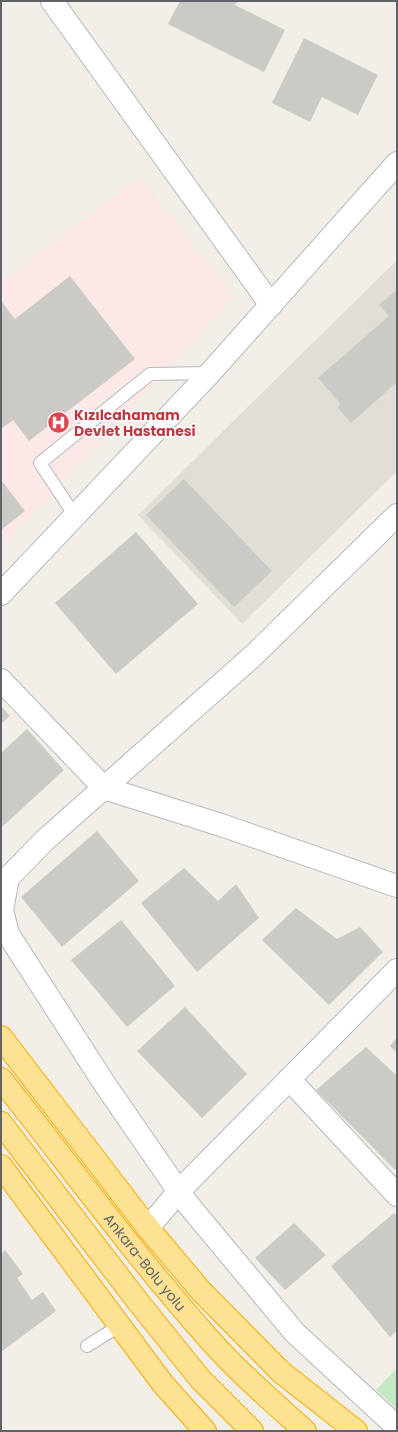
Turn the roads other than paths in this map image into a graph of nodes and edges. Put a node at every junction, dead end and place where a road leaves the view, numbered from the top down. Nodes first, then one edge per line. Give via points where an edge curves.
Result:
1 (52, 1) edge
2 (397, 163) edge
3 (271, 305) junction
4 (210, 373) junction
5 (397, 515) edge
6 (75, 516) junction
7 (1, 594) edge
8 (1, 680) edge
9 (104, 788) junction
10 (4, 882) edge
11 (397, 886) edge
12 (397, 970) edge
13 (1, 1037) edge
14 (1, 1079) edge
15 (289, 1079) junction
16 (1, 1122) edge
17 (1, 1166) edge
18 (179, 1191) junction
19 (397, 1195) edge
20 (148, 1228) junction
21 (119, 1326) junction
22 (87, 1346) dead end
23 (397, 1427) edge
24 (205, 1431) edge
25 (252, 1431) edge
26 (305, 1431) edge
27 (356, 1431) edge

1 - 3 street
2 - 3 street
3 - 4 street
4 - 6 street
4 - 6 lane via 150,374 40,463
5 - 9 street via 254,655
6 - 7 street
8 - 9 street
9 - 10 street via 45,840
9 - 11 street via 224,826
10 - 18 street via 2,910 8,934 104,1083
12 - 15 street
13 - 20 highway
14 - 26 highway, Ankara-Bolu yolu via 145,1264 209,1340 253,1385
15 - 18 street
15 - 19 street
16 - 25 highway, Ankara-Bolu yolu via 138,1303 201,1380
17 - 21 highway
18 - 20 street
18 - 23 street via 295,1333
20 - 27 highway via 201,1291 281,1372
21 - 22 lane
21 - 24 highway via 163,1384

